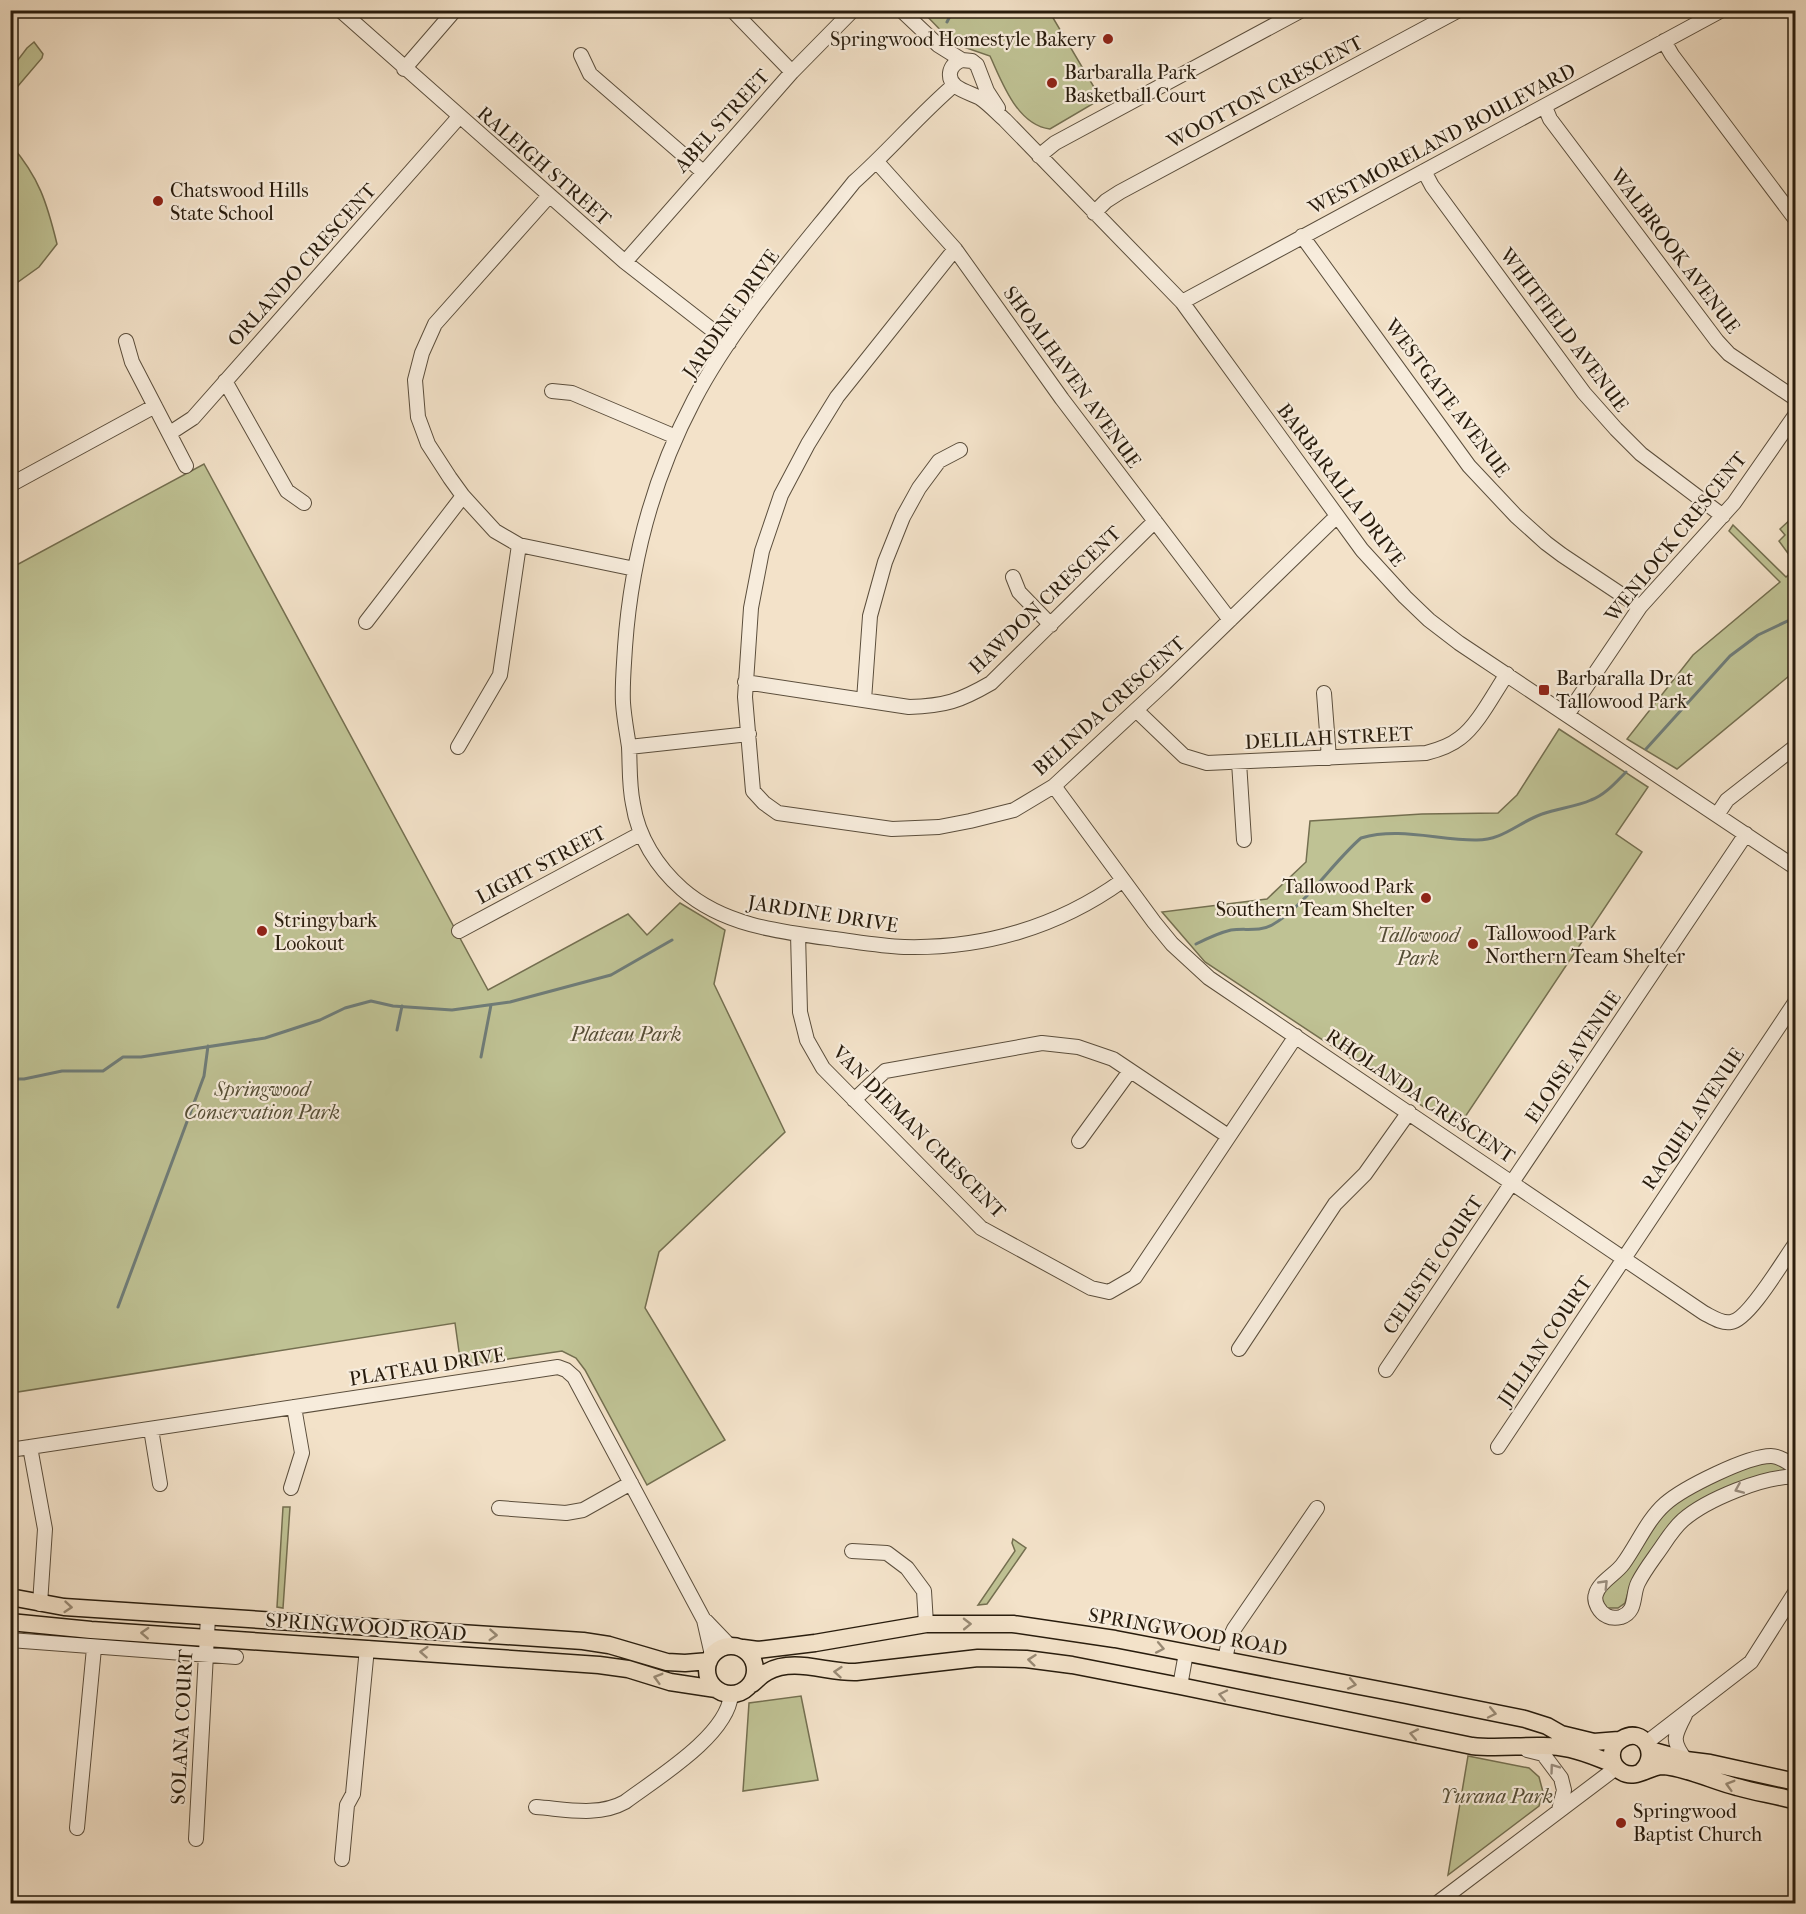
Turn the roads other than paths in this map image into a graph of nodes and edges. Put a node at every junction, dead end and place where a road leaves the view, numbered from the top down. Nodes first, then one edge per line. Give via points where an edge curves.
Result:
1 (340, 10) edge
2 (456, 10) edge
3 (732, 10) edge
4 (853, 10) edge
5 (901, 10) edge
6 (1302, 10) edge
7 (1459, 10) edge
8 (1722, 10) edge
9 (913, 23) junction
10 (1664, 41) junction
11 (581, 55) dead end
12 (962, 60) junction
13 (404, 69) junction
14 (951, 70) junction
15 (792, 72) junction
16 (980, 74) junction
17 (960, 88) junction
18 (1545, 106) junction
19 (459, 117) junction
20 (1005, 120) junction
21 (1039, 156) junction
22 (877, 162) junction
23 (1424, 171) junction
24 (703, 172) junction
25 (549, 196) junction
26 (1094, 213) junction
27 (1796, 220) edge
28 (1302, 236) junction
29 (955, 249) junction
30 (625, 262) junction
31 (1182, 302) junction
32 (126, 341) dead end
33 (729, 343) junction
34 (225, 381) junction
35 (552, 391) dead end
36 (1796, 399) edge
37 (155, 406) junction
38 (1796, 414) edge
39 (170, 433) junction
40 (676, 437) junction
41 (960, 450) dead end
42 (186, 466) dead end
43 (10, 485) edge
44 (463, 496) junction
45 (304, 503) dead end
46 (1337, 516) junction
47 (1723, 516) junction
48 (1155, 521) junction
49 (519, 545) junction
50 (635, 569) junction
51 (1013, 577) dead end
52 (1640, 607) junction
53 (1230, 620) junction
54 (366, 622) dead end
55 (1051, 625) junction
56 (1507, 674) junction
57 (745, 682) junction
58 (1324, 693) dead end
59 (864, 700) junction
60 (1136, 710) junction
61 (1567, 715) junction
62 (749, 734) junction
63 (1796, 746) edge
64 (458, 747) dead end
65 (629, 747) junction
66 (1329, 758) junction
67 (1239, 762) junction
68 (1054, 786) junction
69 (1717, 815) junction
70 (640, 834) junction
71 (1746, 834) junction
72 (1244, 840) dead end
73 (1796, 868) edge
74 (1122, 881) junction
75 (459, 931) dead end
76 (798, 934) junction
77 (1796, 1001) edge
78 (1296, 1036) junction
79 (1130, 1071) junction
80 (854, 1100) junction
81 (1409, 1112) junction
82 (1228, 1137) junction
83 (1079, 1141) dead end
84 (1512, 1182) junction
85 (1796, 1243) edge
86 (1624, 1258) junction
87 (1239, 1349) dead end
88 (1386, 1370) dead end
89 (294, 1407) junction
90 (151, 1429) junction
91 (30, 1447) junction
92 (1498, 1447) dead end
93 (10, 1450) edge
94 (1796, 1468) edge
95 (1796, 1477) edge
96 (631, 1483) junction
97 (160, 1484) dead end
98 (291, 1488) dead end
99 (499, 1508) dead end
100 (1317, 1508) dead end
101 (852, 1551) dead end
102 (1796, 1591) edge
103 (10, 1597) edge
104 (40, 1604) junction
105 (208, 1617) junction
106 (704, 1620) junction
107 (926, 1624) junction
108 (14, 1631) edge
109 (207, 1637) junction
110 (736, 1647) junction
111 (94, 1648) junction
112 (367, 1648) junction
113 (1186, 1653) junction
114 (205, 1654) junction
115 (236, 1658) dead end
116 (711, 1658) junction
117 (1225, 1660) junction
118 (752, 1684) junction
119 (1180, 1686) junction
120 (724, 1692) junction
121 (1686, 1714) junction
122 (1619, 1740) junction
123 (1515, 1746) junction
124 (1648, 1746) junction
125 (1686, 1760) junction
126 (1615, 1766) junction
127 (1642, 1772) junction
128 (1796, 1782) edge
129 (1796, 1801) edge
130 (536, 1808) dead end
131 (1560, 1810) junction
132 (77, 1828) dead end
133 (196, 1839) dead end
134 (342, 1859) dead end
135 (1436, 1904) edge

1 - 13 street, RALEIGH STREET
2 - 13 street
3 - 15 street
4 - 15 street, ABEL STREET
5 - 9 street, BARBARALLA DRIVE
6 - 21 street via 1055,143
7 - 26 street, WOOTTON CRESCENT via 1120,192
8 - 10 street, WESTMORELAND BOULEVARD
9 - 12 street, BARBARALLA DRIVE
9 - 14 street, BARBARALLA DRIVE
10 - 18 street, WESTMORELAND BOULEVARD
10 - 27 street
11 - 24 street via 590,74
12 - 14 street
12 - 16 street, BARBARALLA DRIVE via 976,65
13 - 19 street, RALEIGH STREET
14 - 17 street, BARBARALLA DRIVE via 950,78
15 - 24 street, ABEL STREET
16 - 17 street via 978,84 970,89
16 - 20 street, BARBARALLA DRIVE
17 - 20 street, BARBARALLA DRIVE via 982,99
17 - 22 street, JARDINE DRIVE via 940,97
18 - 23 street, WESTMORELAND BOULEVARD
18 - 36 street, WALBROOK AVENUE via 1550,119 1717,341 1729,354
19 - 25 street, RALEIGH STREET
19 - 34 street, ORLANDO CRESCENT
20 - 21 street, BARBARALLA DRIVE
21 - 26 street, BARBARALLA DRIVE
22 - 29 street, SHOALHAVEN AVENUE
22 - 33 street, JARDINE DRIVE via 854,182
23 - 28 street, WESTMORELAND BOULEVARD
23 - 47 street, WHITFIELD AVENUE via 1584,393 1641,454
24 - 30 street, ABEL STREET
25 - 30 street, RALEIGH STREET
25 - 44 street via 435,324 422,353 415,380 418,417 428,444
26 - 31 street, BARBARALLA DRIVE
28 - 31 street, WESTMORELAND BOULEVARD
28 - 52 street, WESTGATE AVENUE via 1469,466 1546,543
29 - 48 street, SHOALHAVEN AVENUE
29 - 57 street, BELINDA CRESCENT via 837,397 781,495 762,551 751,608
30 - 33 street, RALEIGH STREET
31 - 46 street, BARBARALLA DRIVE
32 - 37 street via 132,362
33 - 40 street, JARDINE DRIVE
34 - 39 street, ORLANDO CRESCENT via 193,418
34 - 45 street via 287,491
35 - 40 street via 572,393
37 - 39 street
37 - 43 street
38 - 47 street, WENLOCK CRESCENT
39 - 42 street
40 - 50 street, JARDINE DRIVE via 656,489
41 - 59 street via 939,461 920,488 885,562 870,616
44 - 49 street via 495,531
44 - 54 street
46 - 53 street, BELINDA CRESCENT
46 - 56 street, BARBARALLA DRIVE via 1386,578 1429,620
47 - 52 street, WENLOCK CRESCENT
48 - 53 street, SHOALHAVEN AVENUE
48 - 55 street, HAWDON CRESCENT
49 - 50 street
49 - 64 street via 500,675
50 - 65 street, JARDINE DRIVE via 628,610 623,702
51 - 55 street via 1019,592
52 - 61 street, WENLOCK CRESCENT
53 - 60 street, BELINDA CRESCENT
55 - 59 street, HAWDON CRESCENT via 991,683 963,699 909,707
56 - 61 street, BARBARALLA DRIVE
56 - 66 street, DELILAH STREET via 1461,738 1440,749
57 - 59 street, HAWDON CRESCENT
57 - 62 street, BELINDA CRESCENT
58 - 66 street
60 - 67 street, DELILAH STREET via 1184,756 1208,763
60 - 68 street, BELINDA CRESCENT
61 - 69 street, BARBARALLA DRIVE
62 - 65 street
62 - 68 street, BELINDA CRESCENT via 753,791 778,813 892,829 939,826 1014,810
63 - 69 street via 1727,800
65 - 70 street, JARDINE DRIVE via 632,803
66 - 67 street, DELILAH STREET
67 - 72 street
68 - 74 street, RHOLANDA CRESCENT
69 - 71 street, BARBARALLA DRIVE
70 - 75 street, LIGHT STREET
70 - 76 street, JARDINE DRIVE via 659,865 696,901 734,920
71 - 73 street, BARBARALLA DRIVE
71 - 84 street, ELOISE AVENUE
74 - 76 street, JARDINE DRIVE via 1058,918 971,944 901,947
74 - 78 street, RHOLANDA CRESCENT via 1191,962
76 - 80 street, VAN DIEMAN CRESCENT via 800,1012 807,1040 823,1068
77 - 86 street, RAQUEL AVENUE
78 - 81 street, RHOLANDA CRESCENT
78 - 82 street, VAN DIEMAN CRESCENT
79 - 80 street via 1113,1059 1078,1047 1042,1043 885,1071
79 - 82 street
79 - 83 street
80 - 82 street, VAN DIEMAN CRESCENT via 981,1228 1091,1288 1109,1292 1135,1277
81 - 84 street, RHOLANDA CRESCENT
81 - 87 street via 1370,1167 1335,1204
84 - 86 street, RHOLANDA CRESCENT
84 - 88 street, CELESTE COURT
85 - 86 street, RHOLANDA CRESCENT via 1744,1315 1731,1322 1704,1313
86 - 92 street, JILLIAN COURT
89 - 90 street, PLATEAU DRIVE
89 - 96 street, PLATEAU DRIVE via 558,1367 574,1377
89 - 98 street via 302,1453
90 - 91 street, PLATEAU DRIVE
90 - 97 street
91 - 93 street, PLATEAU DRIVE
91 - 104 street via 45,1529
95 -> 94 street via 1782,1476 1739,1488 1684,1519 1642,1575 1627,1614 1614,1618 1599,1610 1596,1593 1623,1564 1664,1505 1676,1496 1738,1464 1764,1457 1779,1457
96 - 99 street via 583,1510
96 - 106 street, PLATEAU DRIVE
100 - 117 street via 1234,1629
101 - 107 street via 887,1552 907,1568 924,1592
102 - 121 street via 1751,1662
103 - 104 main road, SPRINGWOOD ROAD
104 -> 105 main road, SPRINGWOOD ROAD
105 - 109 street, SOLANA COURT
105 -> 116 main road, SPRINGWOOD ROAD via 583,1641 667,1662
106 - 110 street, PLATEAU DRIVE
106 - 116 street, PLATEAU DRIVE
107 - 110 main road, SPRINGWOOD ROAD via 758,1650
107 -> 113 main road, SPRINGWOOD ROAD via 1013,1624
109 -> 108 main road, SPRINGWOOD ROAD via 91,1630
108 - 111 street, SPRINGWOOD ROAD
109 - 112 main road, SPRINGWOOD ROAD
109 - 114 street, SOLANA COURT
110 - 116 main road via 717,1650
110 - 118 main road via 749,1653 756,1668
111 - 114 street, SPRINGWOOD ROAD
111 - 132 street
120 -> 112 main road, SPRINGWOOD ROAD via 614,1666
112 - 134 street via 353,1794 347,1804
113 - 117 main road, SPRINGWOOD ROAD
113 - 119 street
114 - 115 street, SPRINGWOOD ROAD
114 - 133 street, SOLANA COURT
116 - 120 main road via 708,1676
117 -> 122 main road, SPRINGWOOD ROAD via 1525,1719 1576,1739
119 -> 118 main road via 1072,1665 998,1658 849,1673 787,1666 767,1672
118 - 120 main road via 739,1693
123 -> 119 main road via 1472,1746
120 - 130 street via 730,1704 707,1739 625,1802 599,1811
121 - 124 street
121 - 125 street via 1674,1740
122 - 124 main road via 1636,1736
122 - 126 main road via 1613,1748
123 - 126 main road via 1569,1749
131 -> 123 street via 1564,1790 1553,1765 1543,1754
124 - 125 main road
124 - 127 main road via 1650,1762
125 - 128 main road
126 - 127 main road via 1626,1774
126 - 131 street
129 -> 127 main road via 1661,1766
131 - 135 street

